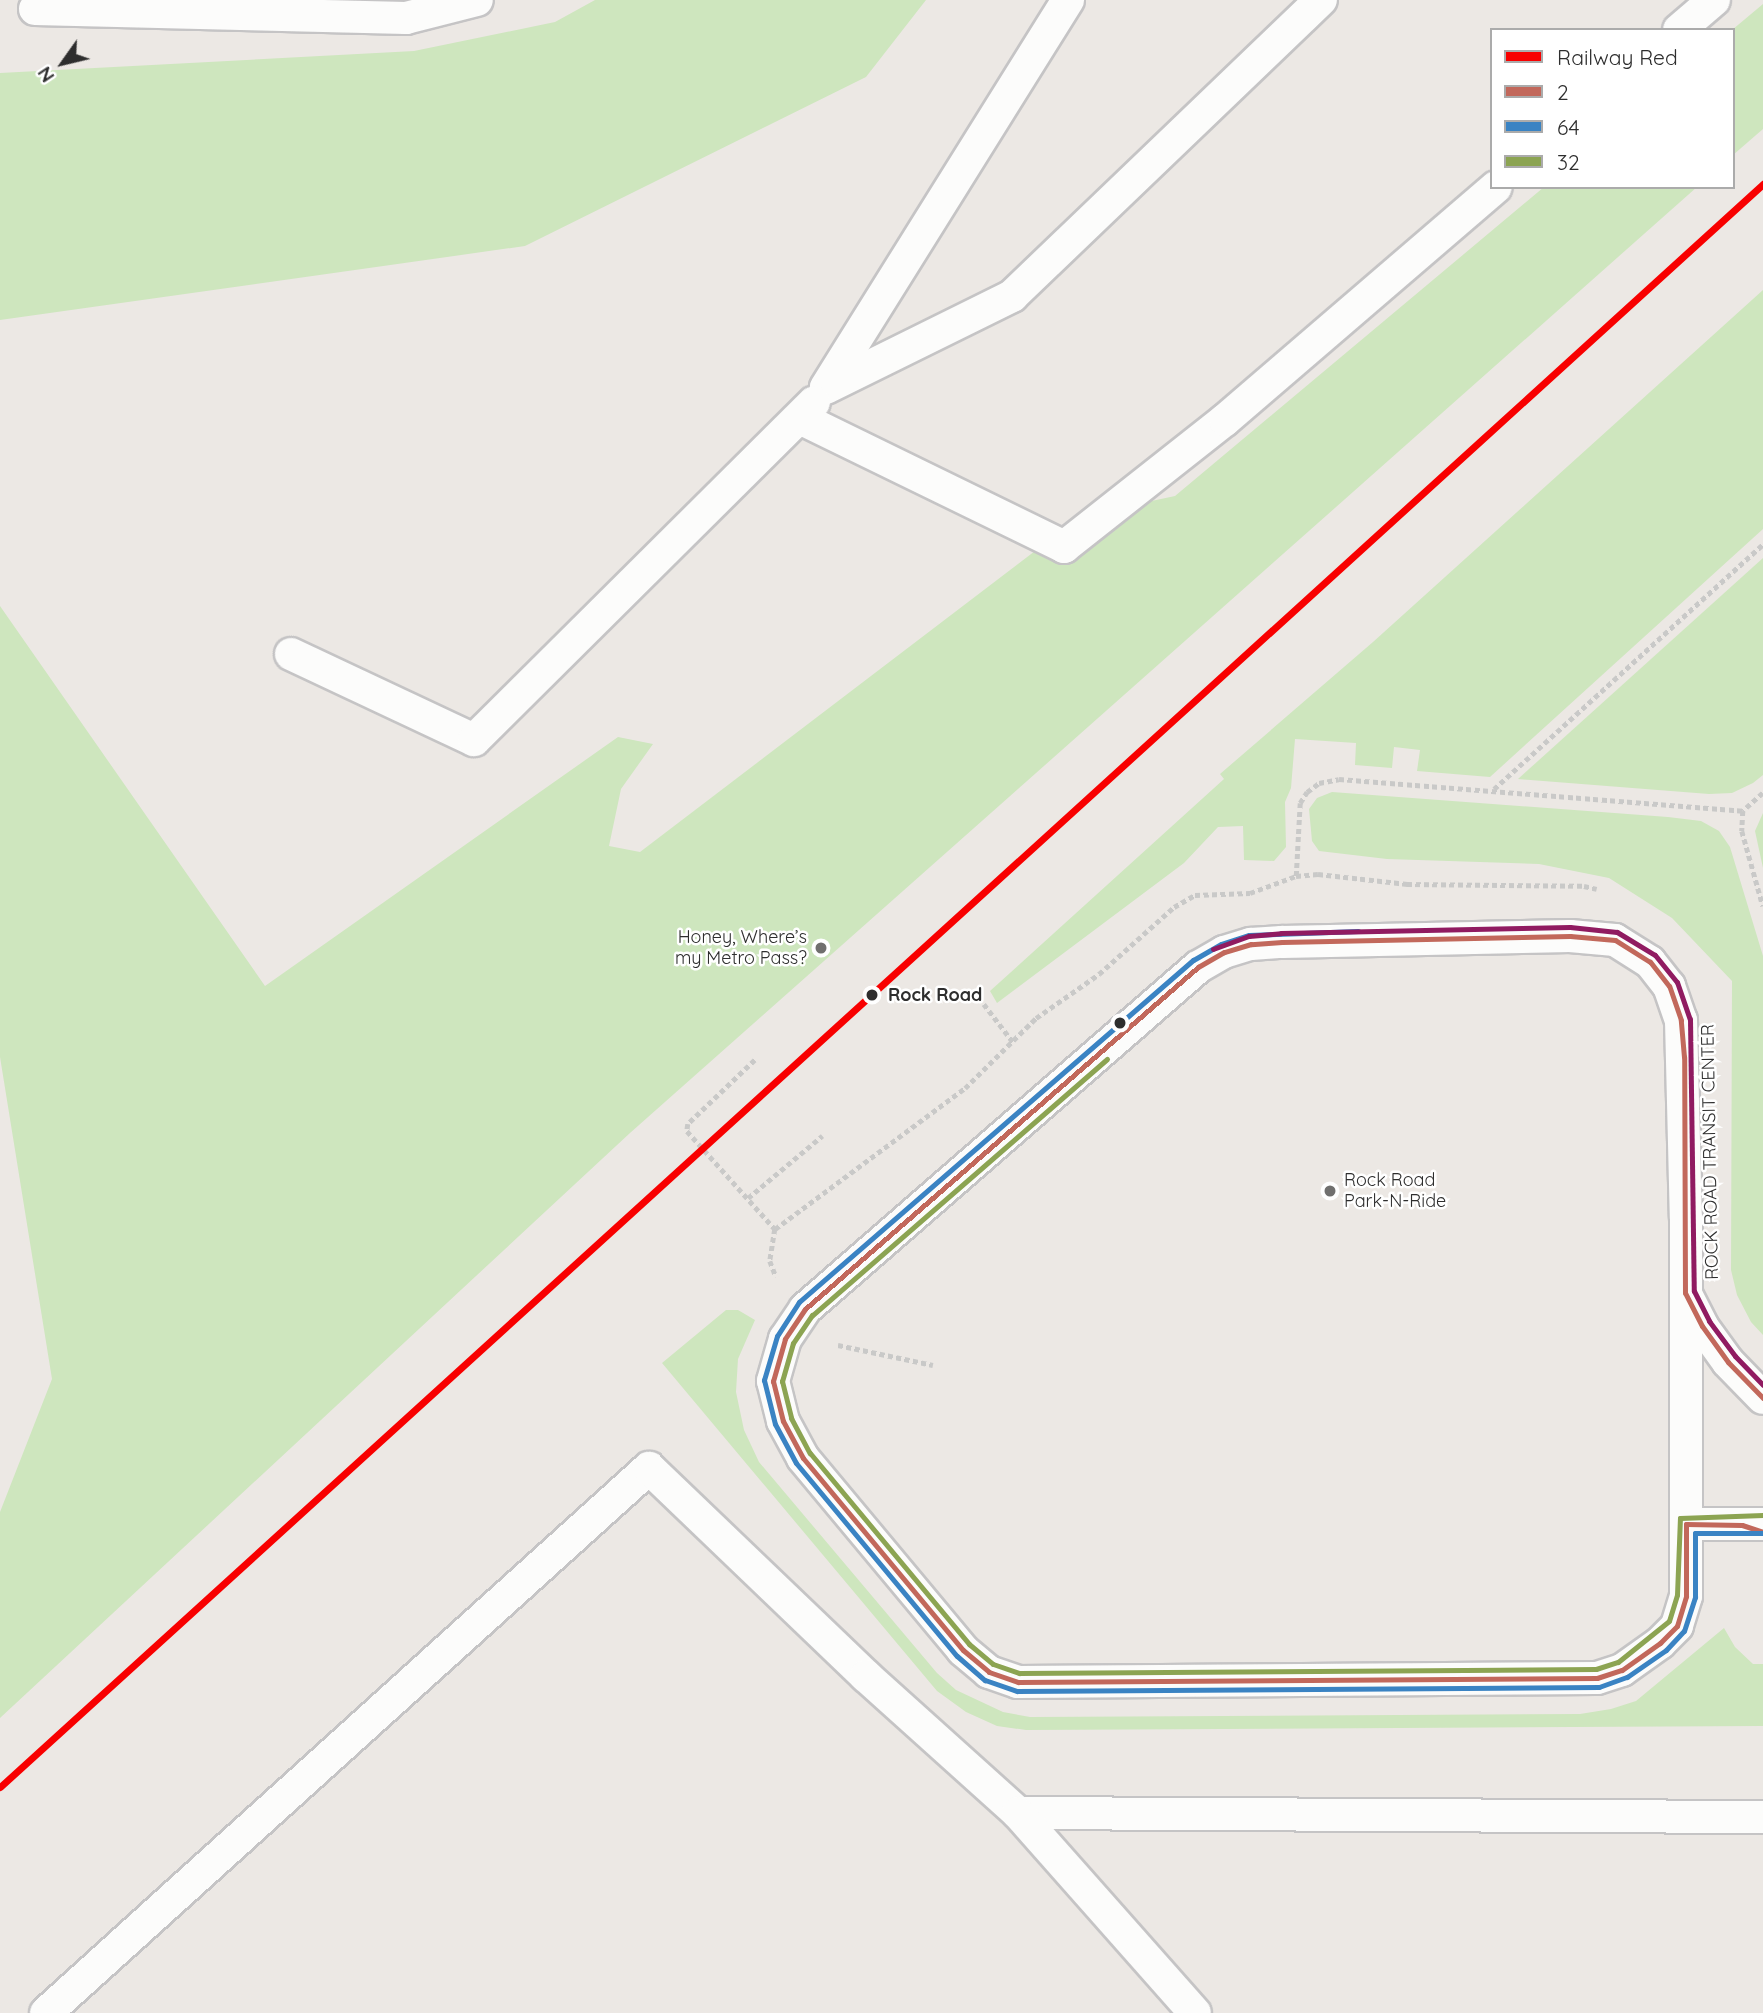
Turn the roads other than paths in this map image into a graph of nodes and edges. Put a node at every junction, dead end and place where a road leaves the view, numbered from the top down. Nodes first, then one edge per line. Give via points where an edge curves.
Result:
1 (477, 0) edge
2 (1068, 0) edge
3 (1321, 0) edge
4 (1714, 0) edge
5 (35, 9) dead end
6 (1681, 28) edge
7 (1494, 189) edge
8 (826, 388) junction
9 (800, 418) junction
10 (291, 654) dead end
11 (1685, 1293) junction
12 (1763, 1398) edge
13 (1686, 1524) junction
14 (1756, 1527) edge
15 (1018, 1813) junction
16 (1763, 1817) edge
17 (46, 2013) edge
18 (1195, 2013) edge

1 - 5 lane via 406,18
2 - 8 lane
3 - 8 lane via 1012,296
4 - 6 lane
7 - 9 lane via 1225,420 1064,547
8 - 9 lane
9 - 10 lane via 474,740
11 - 12 lane via 1728,1362
11 - 13 lane
11 - 13 lane via 1681,1020 1669,985 1650,962 1615,940 1570,936 1251,943 1198,967 805,1309 785,1339 773,1381 783,1421 803,1458 963,1650 989,1672 1018,1682 1597,1678 1632,1663 1676,1626 1686,1596
13 - 14 lane
15 - 16 lane
15 - 17 lane via 866,1676 649,1468
15 - 18 lane

